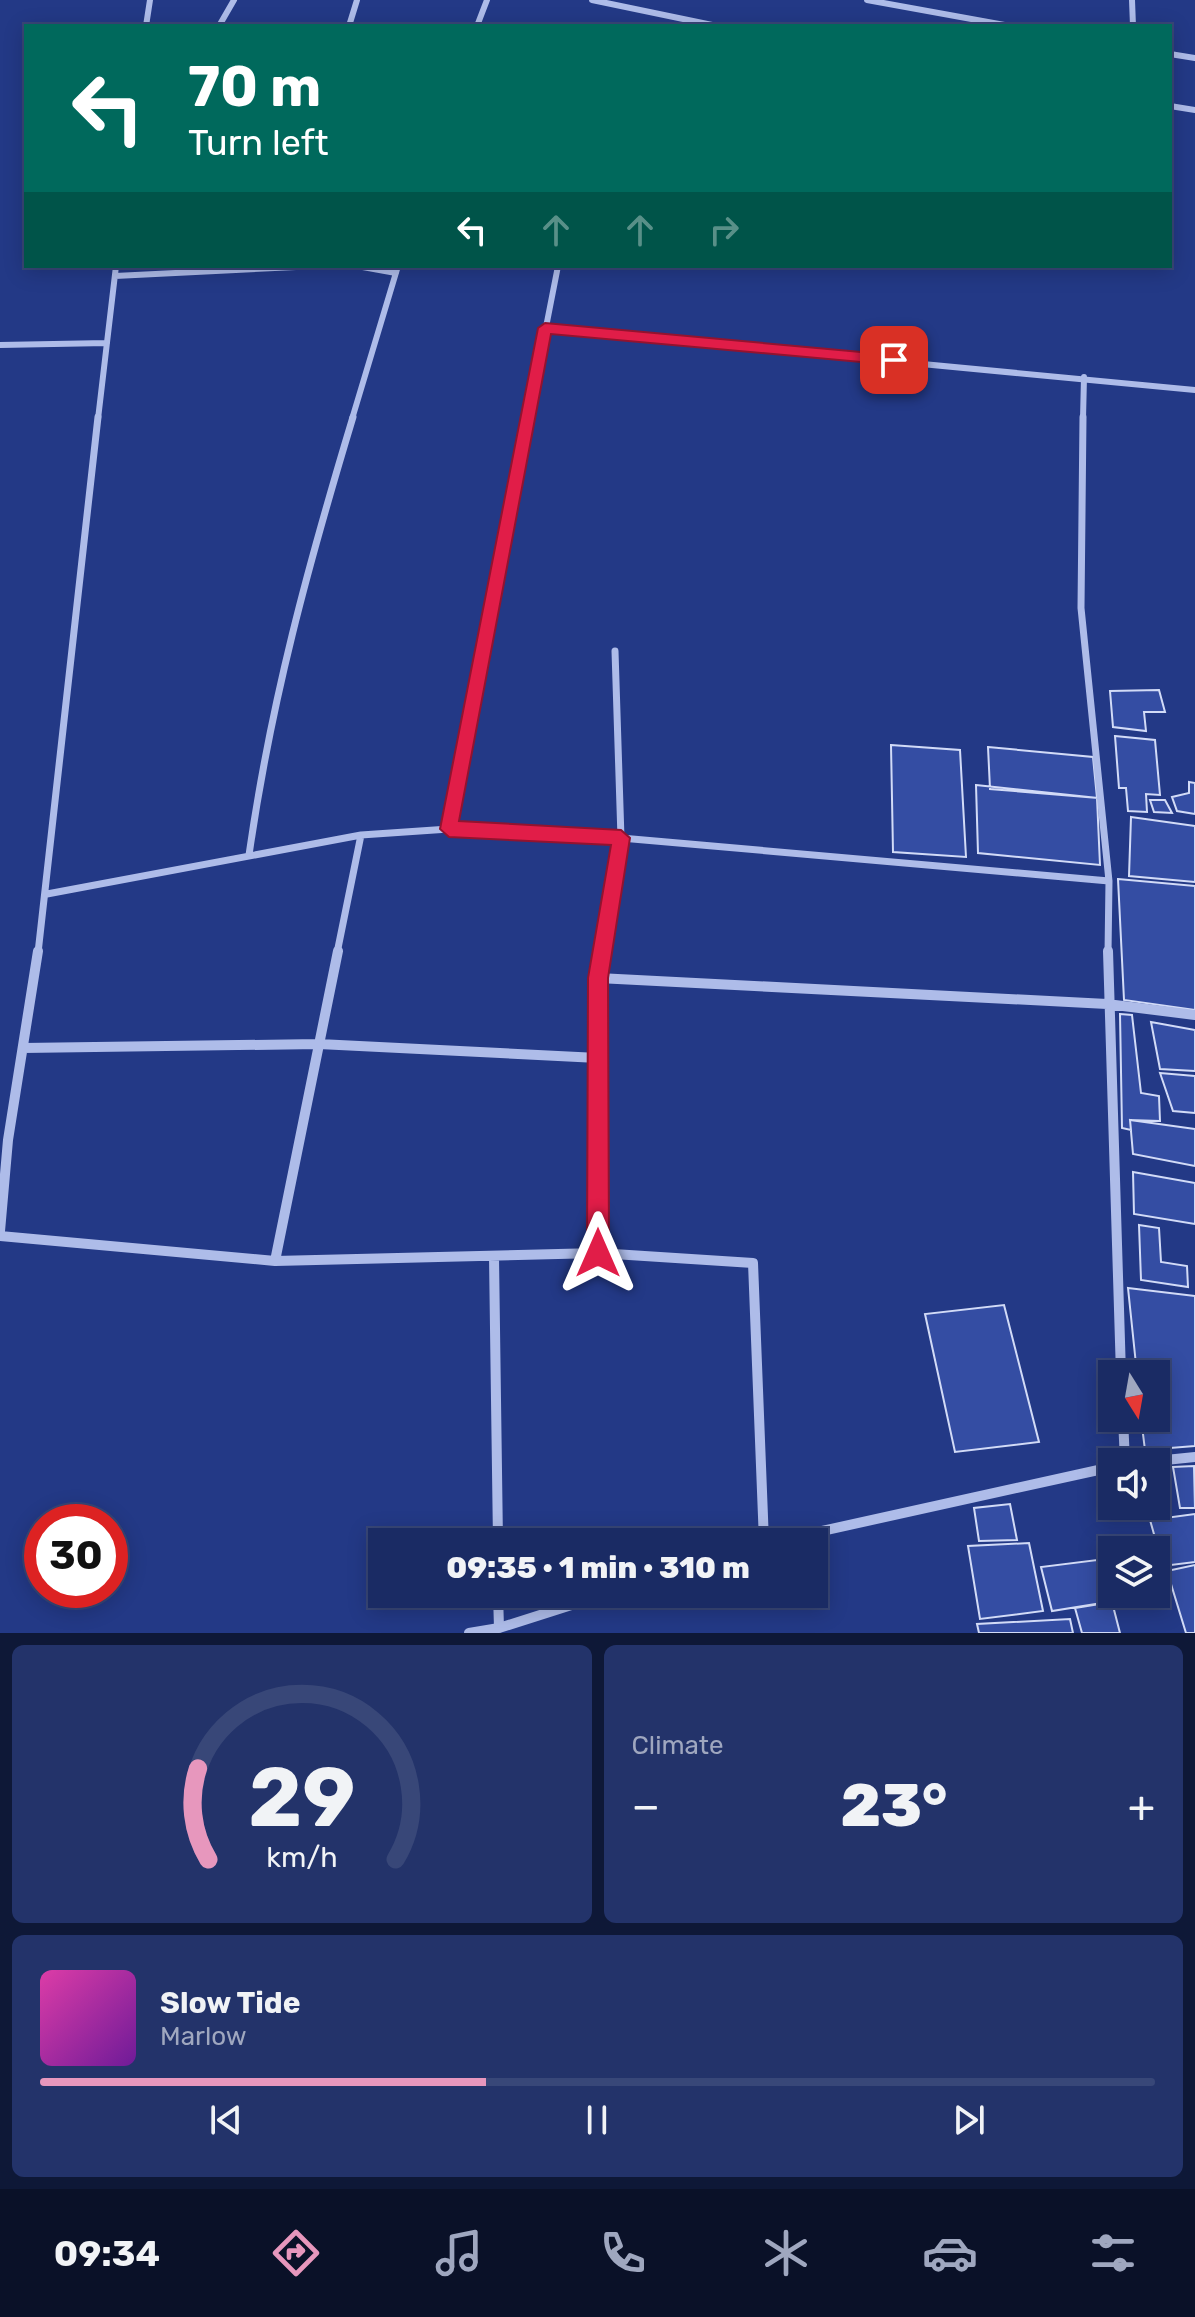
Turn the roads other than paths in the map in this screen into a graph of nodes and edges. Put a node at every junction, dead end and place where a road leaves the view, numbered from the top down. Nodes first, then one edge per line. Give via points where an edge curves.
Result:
1 (150, 0) edge
2 (234, 0) edge
3 (357, 0) edge
4 (487, 0) edge
5 (592, 0) edge
6 (867, 0) edge
7 (1132, 0) edge
8 (146, 24) edge
9 (220, 24) edge
10 (350, 24) edge
11 (478, 24) edge
12 (707, 24) edge
13 (999, 24) edge
14 (1133, 24) edge
15 (1172, 54) edge
16 (1195, 58) edge
17 (1172, 106) edge
18 (1195, 110) edge
19 (237, 268) edge
20 (377, 268) edge
21 (558, 268) edge
22 (397, 270) edge
23 (116, 271) edge
24 (545, 328) junction
25 (107, 343) junction
26 (0, 345) edge
27 (1084, 377) junction
28 (1195, 390) edge
29 (615, 651) dead end
30 (449, 829) junction
31 (361, 835) junction
32 (621, 838) junction
33 (249, 855) junction
34 (1109, 881) junction
35 (47, 894) junction
36 (598, 978) junction
37 (1107, 1004) junction
38 (1195, 1015) edge
39 (319, 1044) junction
40 (23, 1048) junction
41 (598, 1058) junction
42 (4, 1140) edge
43 (0, 1233) edge
44 (598, 1253) junction
45 (494, 1257) junction
46 (275, 1261) junction
47 (1120, 1360) edge
48 (1195, 1457) edge
49 (1170, 1460) edge
50 (1098, 1470) edge
51 (498, 1528) edge
52 (763, 1528) edge
53 (828, 1530) edge
54 (498, 1608) edge
55 (562, 1608) edge
56 (499, 1628) junction
57 (469, 1633) edge

1 - 8 street
2 - 9 street
3 - 10 street
4 - 11 street
5 - 12 street
6 - 13 street
7 - 14 street
15 - 16 street
17 - 18 street
19 - 23 street
20 - 22 street
21 - 24 street
22 - 33 street via 300,592 264,749
23 - 25 street
24 - 27 street
24 - 30 street
25 - 26 street
25 - 35 street
27 - 28 street
27 - 34 street via 1081,608
29 - 32 street
30 - 31 street
30 - 32 street
31 - 33 street
31 - 39 street
32 - 34 street
32 - 36 street
33 - 35 street
34 - 37 street
35 - 40 street
36 - 37 street
36 - 41 street
37 - 38 street
37 - 47 street
39 - 40 street
39 - 41 street
39 - 46 street
40 - 42 street
41 - 44 street
42 - 43 street
43 - 46 street
44 - 45 street
44 - 52 street via 753,1263
45 - 46 street
45 - 51 street
48 - 49 street
50 - 53 street
54 - 56 street
55 - 56 street
56 - 57 street

